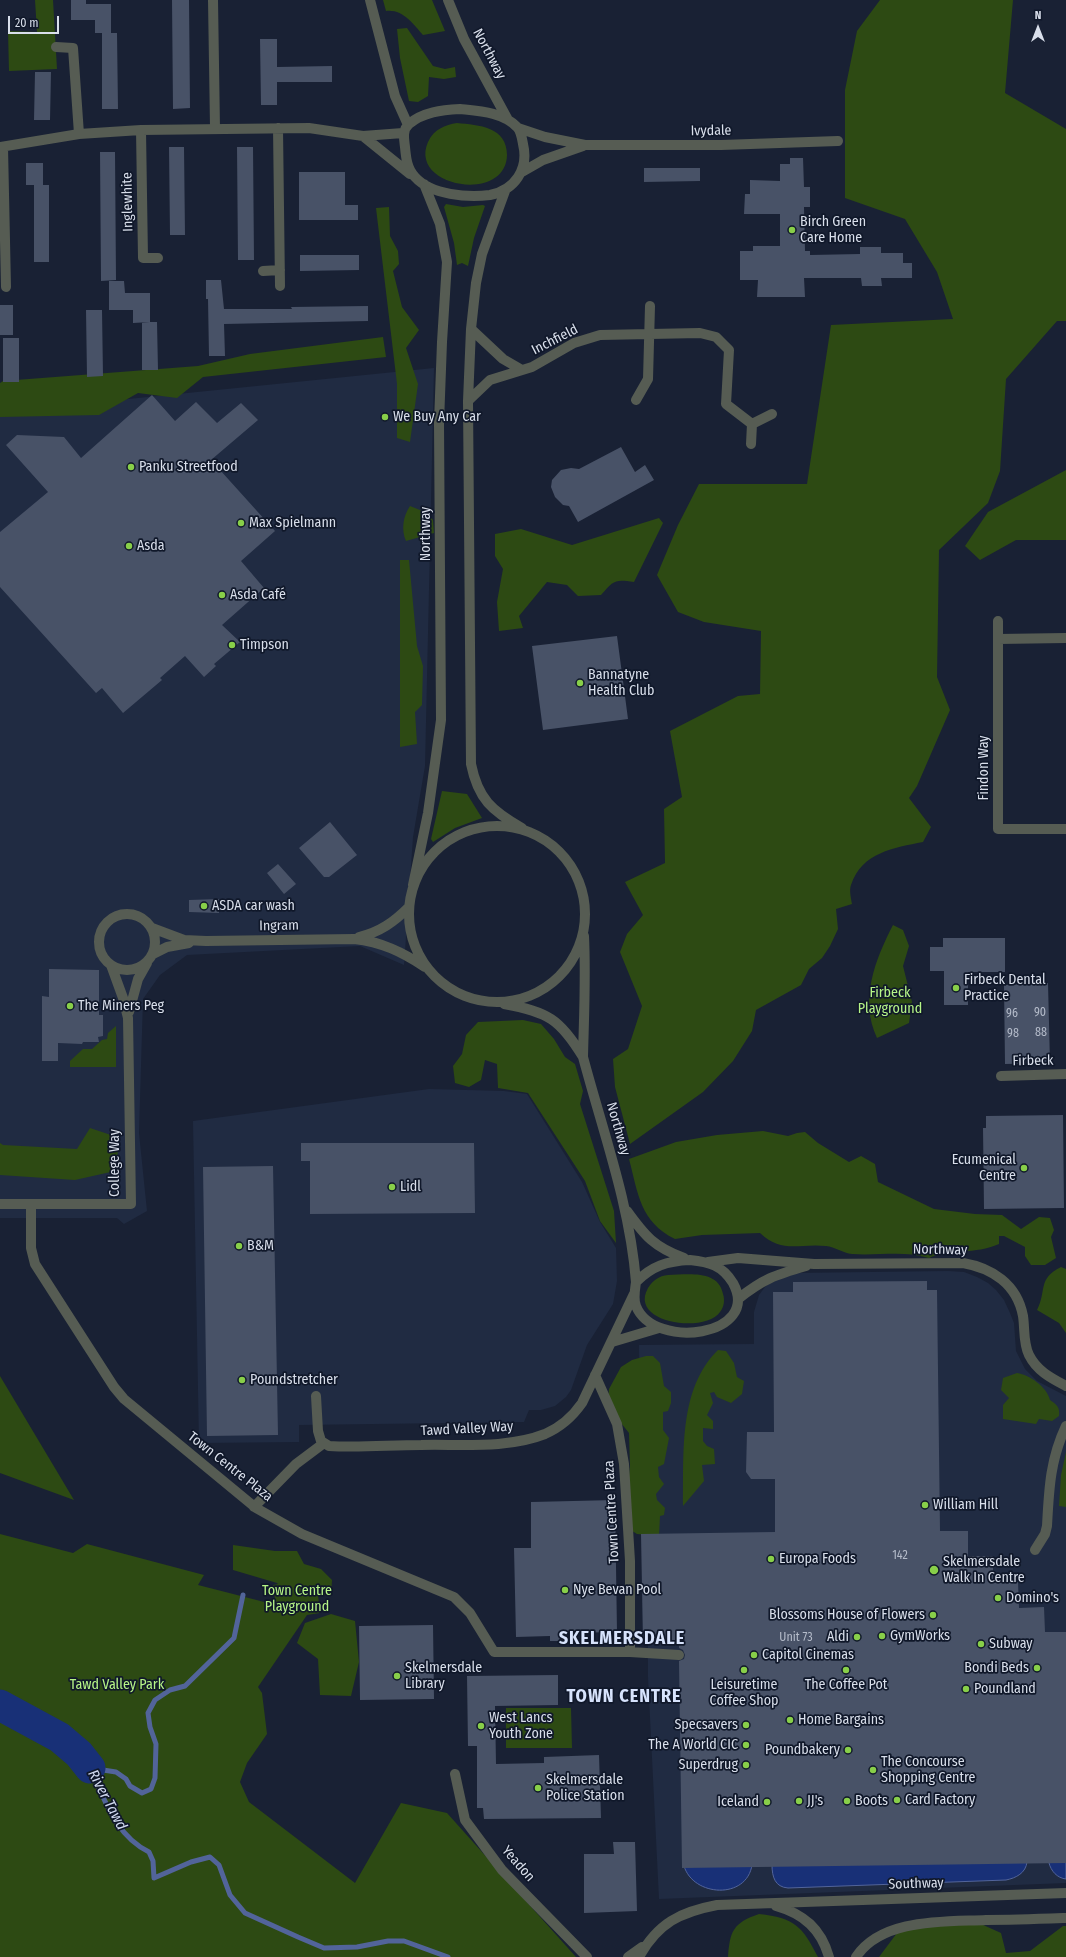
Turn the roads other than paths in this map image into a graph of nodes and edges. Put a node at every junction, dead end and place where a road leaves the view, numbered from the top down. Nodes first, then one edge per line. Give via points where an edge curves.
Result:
1 (213, 0) edge
2 (370, 0) edge
3 (448, 0) edge
4 (56, 47) dead end
5 (508, 120) junction
6 (215, 128) junction
7 (278, 128) junction
8 (518, 128) junction
9 (406, 129) junction
10 (141, 130) junction
11 (79, 134) junction
12 (364, 136) junction
13 (838, 141) dead end
14 (585, 145) junction
15 (1, 147) edge
16 (522, 172) junction
17 (415, 177) junction
18 (424, 184) junction
19 (505, 191) junction
20 (158, 258) dead end
21 (280, 270) junction
22 (263, 271) dead end
23 (280, 286) dead end
24 (6, 287) dead end
25 (650, 306) dead end
26 (471, 329) junction
27 (649, 334) junction
28 (522, 370) junction
29 (636, 400) dead end
30 (468, 401) junction
31 (772, 414) dead end
32 (752, 424) junction
33 (751, 444) dead end
34 (998, 621) dead end
35 (1066, 638) edge
36 (998, 639) junction
37 (522, 828) junction
38 (1066, 829) edge
39 (413, 885) junction
40 (409, 907) junction
41 (152, 928) junction
42 (584, 934) junction
43 (354, 939) junction
44 (206, 941) junction
45 (151, 957) junction
46 (111, 965) junction
47 (428, 970) junction
48 (493, 1002) junction
49 (128, 1018) junction
50 (583, 1057) junction
51 (1066, 1074) edge
52 (1001, 1076) dead end
53 (0, 1204) edge
54 (31, 1204) junction
55 (624, 1205) junction
56 (690, 1260) junction
57 (708, 1262) junction
58 (814, 1264) junction
59 (636, 1282) junction
60 (634, 1294) junction
61 (738, 1300) junction
62 (659, 1328) junction
63 (612, 1342) junction
64 (595, 1375) junction
65 (1066, 1386) edge
66 (316, 1396) dead end
67 (1066, 1426) edge
68 (324, 1443) junction
69 (254, 1507) junction
70 (1034, 1550) dead end
71 (630, 1652) junction
72 (679, 1655) dead end
73 (455, 1774) dead end
74 (1066, 1893) edge
75 (767, 1904) junction
76 (1066, 1918) edge
77 (647, 1943) junction
78 (587, 1957) edge
79 (628, 1957) edge
80 (639, 1957) edge
81 (829, 1957) edge
82 (856, 1957) edge

1 - 6 street
2 - 9 street
3 - 5 street, Northway via 464,39
4 - 11 street via 73,48
5 - 8 street
5 - 9 street via 486,111 460,109 438,111 419,117
6 - 7 street
6 - 10 street
7 - 12 street via 309,128
7 - 21 street
8 - 14 street, Ivydale via 545,138
8 - 16 street via 524,148
9 - 12 street
9 - 17 street via 406,161
10 - 11 street
10 - 20 street, Inglewhite via 143,258
11 - 15 street
12 - 17 street
13 - 14 street, Ivydale
14 - 16 street, Ivydale via 543,160
15 - 24 street
16 - 19 street
17 - 18 street
18 - 19 street via 459,196 490,195
18 - 39 street, Northway via 440,224 447,262 439,423 441,720 428,813
19 - 26 street via 482,254
21 - 22 street
21 - 23 street
25 - 27 street
26 - 28 street, Inchfield via 503,359
26 - 30 street
27 - 28 street, Inchfield via 600,335 587,338
27 - 29 street via 648,379
27 - 32 street, Inchfield via 700,333 716,337 729,350 726,404
28 - 30 street, Inchfield via 490,380
30 - 37 street via 471,764 474,778 485,802 500,816
31 - 32 street
32 - 33 street
34 - 36 street, Findon Way
35 - 36 street
36 - 38 street, Findon Way via 998,829
37 - 39 street via 500,825 456,835 438,848 423,865
37 - 42 street via 545,839 565,856 579,878 586,903
39 - 40 street
40 - 43 street, Ingram via 385,928
40 - 47 street via 410,929 417,951
41 - 44 street, Ingram via 184,940
41 - 45 street via 155,946
41 - 46 street via 147,921 132,914 118,915 110,919 104,925 98,943 104,959
42 - 48 street via 572,962 551,985 523,999
42 - 50 street, Northway via 586,965
43 - 44 street, Ingram
43 - 47 street, Ingram via 370,940 401,951
44 - 45 street, Ingram via 178,944
45 - 46 street via 142,966 127,970
45 - 49 street, College Way via 138,979 131,998
46 - 49 street, College Way via 124,998
47 - 48 street via 446,986 468,998
48 - 50 street, Northway via 531,1009 546,1015 568,1033
49 - 54 street, College Way via 131,1204
50 - 55 street, Northway
51 - 52 street, Firbeck
53 - 54 street, College Way
54 - 69 street, Town Centre Plaza via 31,1248 35,1264 114,1387 124,1399
55 - 56 street, Northway via 642,1231 656,1244
55 - 59 street, Northway via 634,1250
56 - 57 street
56 - 59 street via 658,1265
57 - 58 street, Northway via 738,1258
57 - 61 street via 729,1276
58 - 61 street, Northway via 777,1274 758,1283
58 - 65 street, Northway via 963,1263 986,1269 1005,1281 1014,1292 1022,1316 1028,1354 1034,1364 1045,1375
59 - 60 street
60 - 62 street via 635,1305 640,1315 646,1322
60 - 63 street, Tawd Valley Way
61 - 62 street via 734,1313 726,1322 711,1330 695,1333
62 - 63 street
63 - 64 street, Tawd Valley Way
64 - 68 street, Tawd Valley Way via 582,1403 563,1424 528,1439 482,1444 329,1446
64 - 71 street, Town Centre Plaza via 617,1424 624,1464 630,1561
66 - 68 street via 318,1431
67 - 70 street via 1050,1470 1045,1534
68 - 69 street via 296,1464
69 - 71 street, Town Centre Plaza via 302,1534 454,1597 470,1613 494,1652
71 - 72 street, Town Centre Plaza
73 - 78 street, Yeadon via 465,1820 502,1870
74 - 75 street, Southway
75 - 77 street, Southway via 717,1905 694,1909 677,1916 659,1929
75 - 81 street, Southway via 793,1911 810,1922
76 - 82 street via 931,1922 876,1937
77 - 79 street
77 - 80 street, Southway

